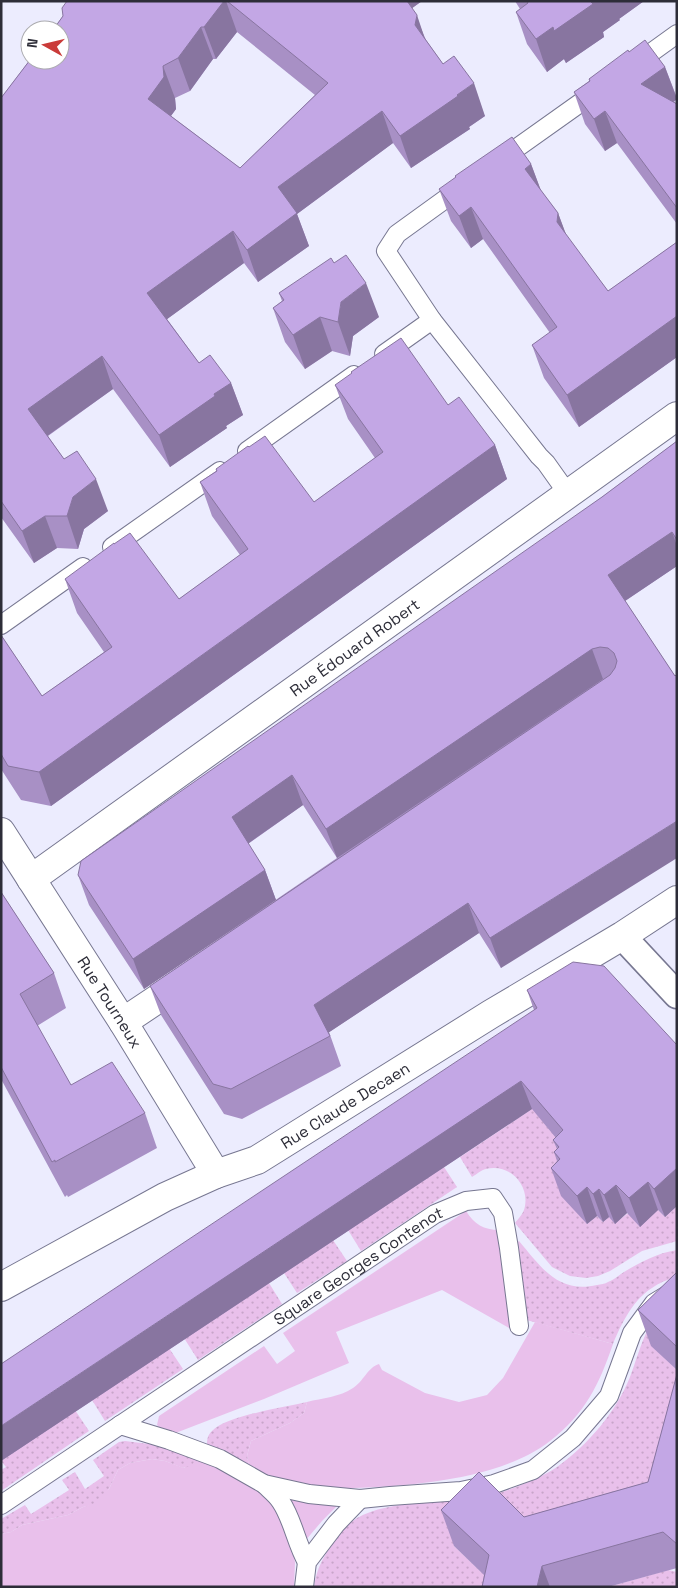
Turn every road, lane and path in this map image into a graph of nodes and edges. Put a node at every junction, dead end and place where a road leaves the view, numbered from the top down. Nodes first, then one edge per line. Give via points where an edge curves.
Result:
1 (677, 34) edge
2 (432, 320) junction
3 (677, 416) edge
4 (568, 494) junction
5 (1, 625) edge
6 (1, 832) edge
7 (31, 879) junction
8 (677, 900) edge
9 (622, 936) junction
10 (204, 968) edge
11 (677, 994) edge
12 (123, 1022) junction
13 (216, 1174) junction
14 (1, 1288) edge
15 (677, 1289) edge
16 (519, 1326) dead end
17 (120, 1424) junction
18 (264, 1484) junction
19 (360, 1499) junction
20 (1, 1505) edge
21 (306, 1562) junction
22 (304, 1587) edge

1 - 2 lane via 397,234 386,251
2 - 4 lane
2 - 5 lane
3 - 4 street, Rue Édouard Robert
4 - 7 street, Rue Édouard Robert
6 - 7 street, Rue Tourneux
7 - 12 street, Rue Tourneux
8 - 9 street, Rue Claude Decaen
9 - 11 street
9 - 13 street, Rue Claude Decaen via 257,1160
10 - 12 street
12 - 13 street, Rue Tourneux
13 - 14 street, Rue Claude Decaen via 165,1197
15 - 19 lane via 654,1303 632,1333 610,1396 574,1438 533,1470 494,1484 460,1491
16 - 17 lane, Square Georges Contenot via 503,1213 492,1198 466,1201 435,1214
17 - 18 lane via 220,1459
17 - 20 lane, Square Georges Contenot
18 - 19 lane via 309,1494
18 - 21 lane via 281,1502
19 - 21 lane
21 - 22 lane

